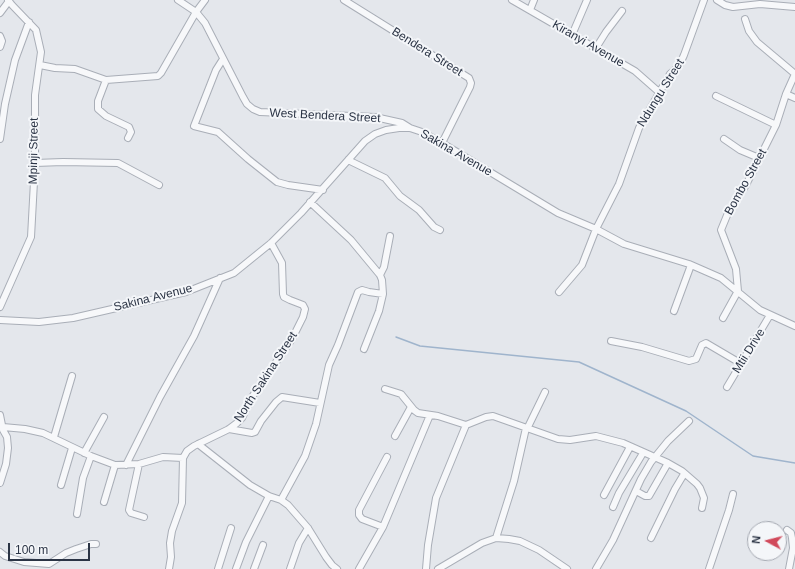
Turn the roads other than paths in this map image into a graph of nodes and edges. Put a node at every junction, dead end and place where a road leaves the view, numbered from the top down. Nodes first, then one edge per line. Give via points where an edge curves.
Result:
1 (9, 0) edge
2 (178, 0) edge
3 (205, 0) edge
4 (344, 0) edge
5 (512, 0) edge
6 (534, 0) edge
7 (587, 0) edge
8 (704, 0) edge
9 (717, 0) edge
10 (731, 3) edge
11 (795, 7) edge
12 (530, 10) junction
13 (196, 12) junction
14 (622, 12) dead end
15 (0, 13) edge
16 (745, 19) dead end
17 (29, 22) junction
18 (572, 35) junction
19 (0, 36) edge
20 (0, 47) edge
21 (596, 48) junction
22 (223, 59) junction
23 (40, 65) junction
24 (795, 74) edge
25 (106, 80) junction
26 (660, 93) junction
27 (786, 94) junction
28 (716, 96) dead end
29 (795, 98) edge
30 (776, 125) junction
31 (410, 128) junction
32 (128, 138) dead end
33 (0, 139) edge
34 (724, 140) dead end
35 (442, 143) junction
36 (759, 158) junction
37 (348, 160) junction
38 (35, 163) junction
39 (158, 186) dead end
40 (323, 190) junction
41 (310, 202) junction
42 (596, 229) junction
43 (440, 230) dead end
44 (390, 236) dead end
45 (271, 243) junction
46 (691, 265) junction
47 (380, 275) junction
48 (220, 278) junction
49 (738, 291) junction
50 (559, 292) dead end
51 (383, 294) junction
52 (0, 307) edge
53 (674, 311) dead end
54 (770, 316) junction
55 (723, 318) dead end
56 (0, 320) edge
57 (795, 326) edge
58 (611, 341) dead end
59 (364, 349) dead end
60 (740, 363) junction
61 (72, 376) dead end
62 (727, 387) dead end
63 (385, 389) dead end
64 (545, 392) dead end
65 (320, 403) junction
66 (411, 407) junction
67 (0, 415) edge
68 (430, 415) junction
69 (104, 417) dead end
70 (689, 421) dead end
71 (466, 425) junction
72 (2, 429) edge
73 (229, 429) junction
74 (527, 429) junction
75 (395, 436) dead end
76 (54, 437) junction
77 (198, 444) junction
78 (630, 447) junction
79 (72, 448) junction
80 (643, 453) junction
81 (84, 454) junction
82 (91, 456) junction
83 (183, 458) junction
84 (387, 458) dead end
85 (654, 458) junction
86 (668, 463) junction
87 (139, 464) junction
88 (115, 465) junction
89 (126, 465) junction
90 (684, 474) junction
91 (0, 483) edge
92 (61, 485) dead end
93 (636, 491) junction
94 (733, 494) dead end
95 (604, 495) dead end
96 (269, 496) junction
97 (282, 500) junction
98 (104, 502) dead end
99 (613, 507) dead end
100 (702, 508) dead end
101 (77, 514) dead end
102 (144, 517) dead end
103 (383, 527) junction
104 (231, 528) dead end
105 (308, 528) junction
106 (787, 530) dead end
107 (496, 538) junction
108 (651, 538) dead end
109 (96, 544) dead end
110 (263, 545) dead end
111 (0, 552) edge
112 (169, 569) edge
113 (218, 569) edge
114 (236, 569) edge
115 (254, 569) edge
116 (290, 569) edge
117 (337, 569) edge
118 (359, 569) edge
119 (426, 569) edge
120 (438, 569) edge
121 (567, 569) edge
122 (596, 569) edge
123 (709, 569) edge
124 (789, 569) edge

1 - 15 street
1 - 17 street, Mpinji Street
2 - 13 street, West Bendera Street
3 - 13 street
4 - 35 street, Bendera Street via 469,78 470,87
5 - 12 street, Kiranyi Avenue
6 - 12 street
7 - 18 street
8 - 26 street, Ndungu Street via 679,66 670,74
9 - 10 street
10 - 11 street
12 - 18 street, Kiranyi Avenue
13 - 22 street, West Bendera Street via 205,23
13 - 25 street via 160,75
14 - 21 street
16 - 24 street via 757,42
17 - 23 street, Mpinji Street via 38,34
17 - 33 street via 15,60
18 - 21 street, Kiranyi Avenue
19 - 20 street
21 - 26 street, Kiranyi Avenue via 635,71
22 - 31 street, West Bendera Street via 247,104 260,112 375,117 402,123
22 - 40 street via 216,70 194,126 218,132 277,182
23 - 25 street via 75,69
23 - 38 street, Mpinji Street via 35,95
24 - 27 street, Bombo Street
25 - 32 street via 98,101 98,109 106,116 129,127 131,132
26 - 42 street, Ndungu Street via 639,128 619,184
27 - 29 street
27 - 30 street, Bombo Street
28 - 30 street
30 - 36 street, Bombo Street
31 - 35 street, Sakina Avenue
31 - 37 street, Sakina Avenue via 386,130 375,134 364,141
34 - 36 street
35 - 42 street, Sakina Avenue via 558,213
36 - 49 street, Bombo Street via 746,185 728,212 721,230 736,270
37 - 40 street, Sakina Avenue
37 - 43 street via 385,178 400,196
38 - 39 street via 118,163
38 - 52 street, Mpinji Street via 30,237
40 - 41 street, Sakina Avenue
41 - 45 street, Sakina Avenue
41 - 47 street via 351,240
42 - 46 street, Sakina Avenue via 624,244
42 - 50 street, Ndungu Street via 582,265
44 - 47 street
45 - 48 street, Sakina Avenue via 234,273
45 - 73 street, North Sakina Street via 282,264 284,297 303,305 304,313 292,339 252,397 242,418
46 - 49 street, Sakina Avenue via 721,278
46 - 53 street
47 - 51 street
48 - 56 street, Sakina Avenue via 186,292 73,318 39,322
48 - 89 street via 194,336
49 - 54 street, Sakina Avenue
49 - 55 street
51 - 59 street via 377,319
51 - 65 street via 362,290 358,292 329,365
54 - 57 street, Sakina Avenue
54 - 60 street, Mtii Drive
58 - 60 street via 689,361 696,360 702,345 706,343
60 - 62 street, Mtii Drive
61 - 76 street
63 - 66 street via 401,394
64 - 74 street
65 - 73 street via 282,397 254,432
65 - 97 street via 305,456
66 - 68 street
66 - 75 street
67 - 72 street
68 - 71 street
68 - 103 street
69 - 81 street
70 - 85 street
71 - 74 street via 486,416 493,416
71 - 119 street via 436,498
72 - 76 street via 25,429
72 - 91 street via 7,437 8,448
73 - 77 street, North Sakina Street
74 - 78 street via 565,440 596,436
74 - 107 street
76 - 79 street
77 - 83 street, North Sakina Street via 187,451
77 - 96 street via 250,485
78 - 80 street
78 - 95 street
79 - 81 street
79 - 92 street
80 - 85 street
80 - 99 street
81 - 82 street
82 - 88 street
82 - 101 street via 83,478
83 - 87 street via 163,457
83 - 112 street via 182,503 172,531
84 - 103 street via 359,510 362,519
85 - 86 street
85 - 93 street
86 - 90 street
86 - 93 street via 649,496
87 - 89 street
87 - 102 street via 130,510 131,513
88 - 89 street
88 - 98 street
90 - 100 street via 700,488 704,498
90 - 108 street
93 - 122 street
94 - 123 street
96 - 97 street
96 - 114 street via 246,542
97 - 105 street
103 - 118 street
104 - 113 street
105 - 116 street via 299,543
105 - 117 street via 326,557
106 - 124 street via 791,533 793,548
107 - 120 street via 482,543
107 - 121 street via 520,541
109 - 111 street via 76,548 49,564 24,562
110 - 115 street

